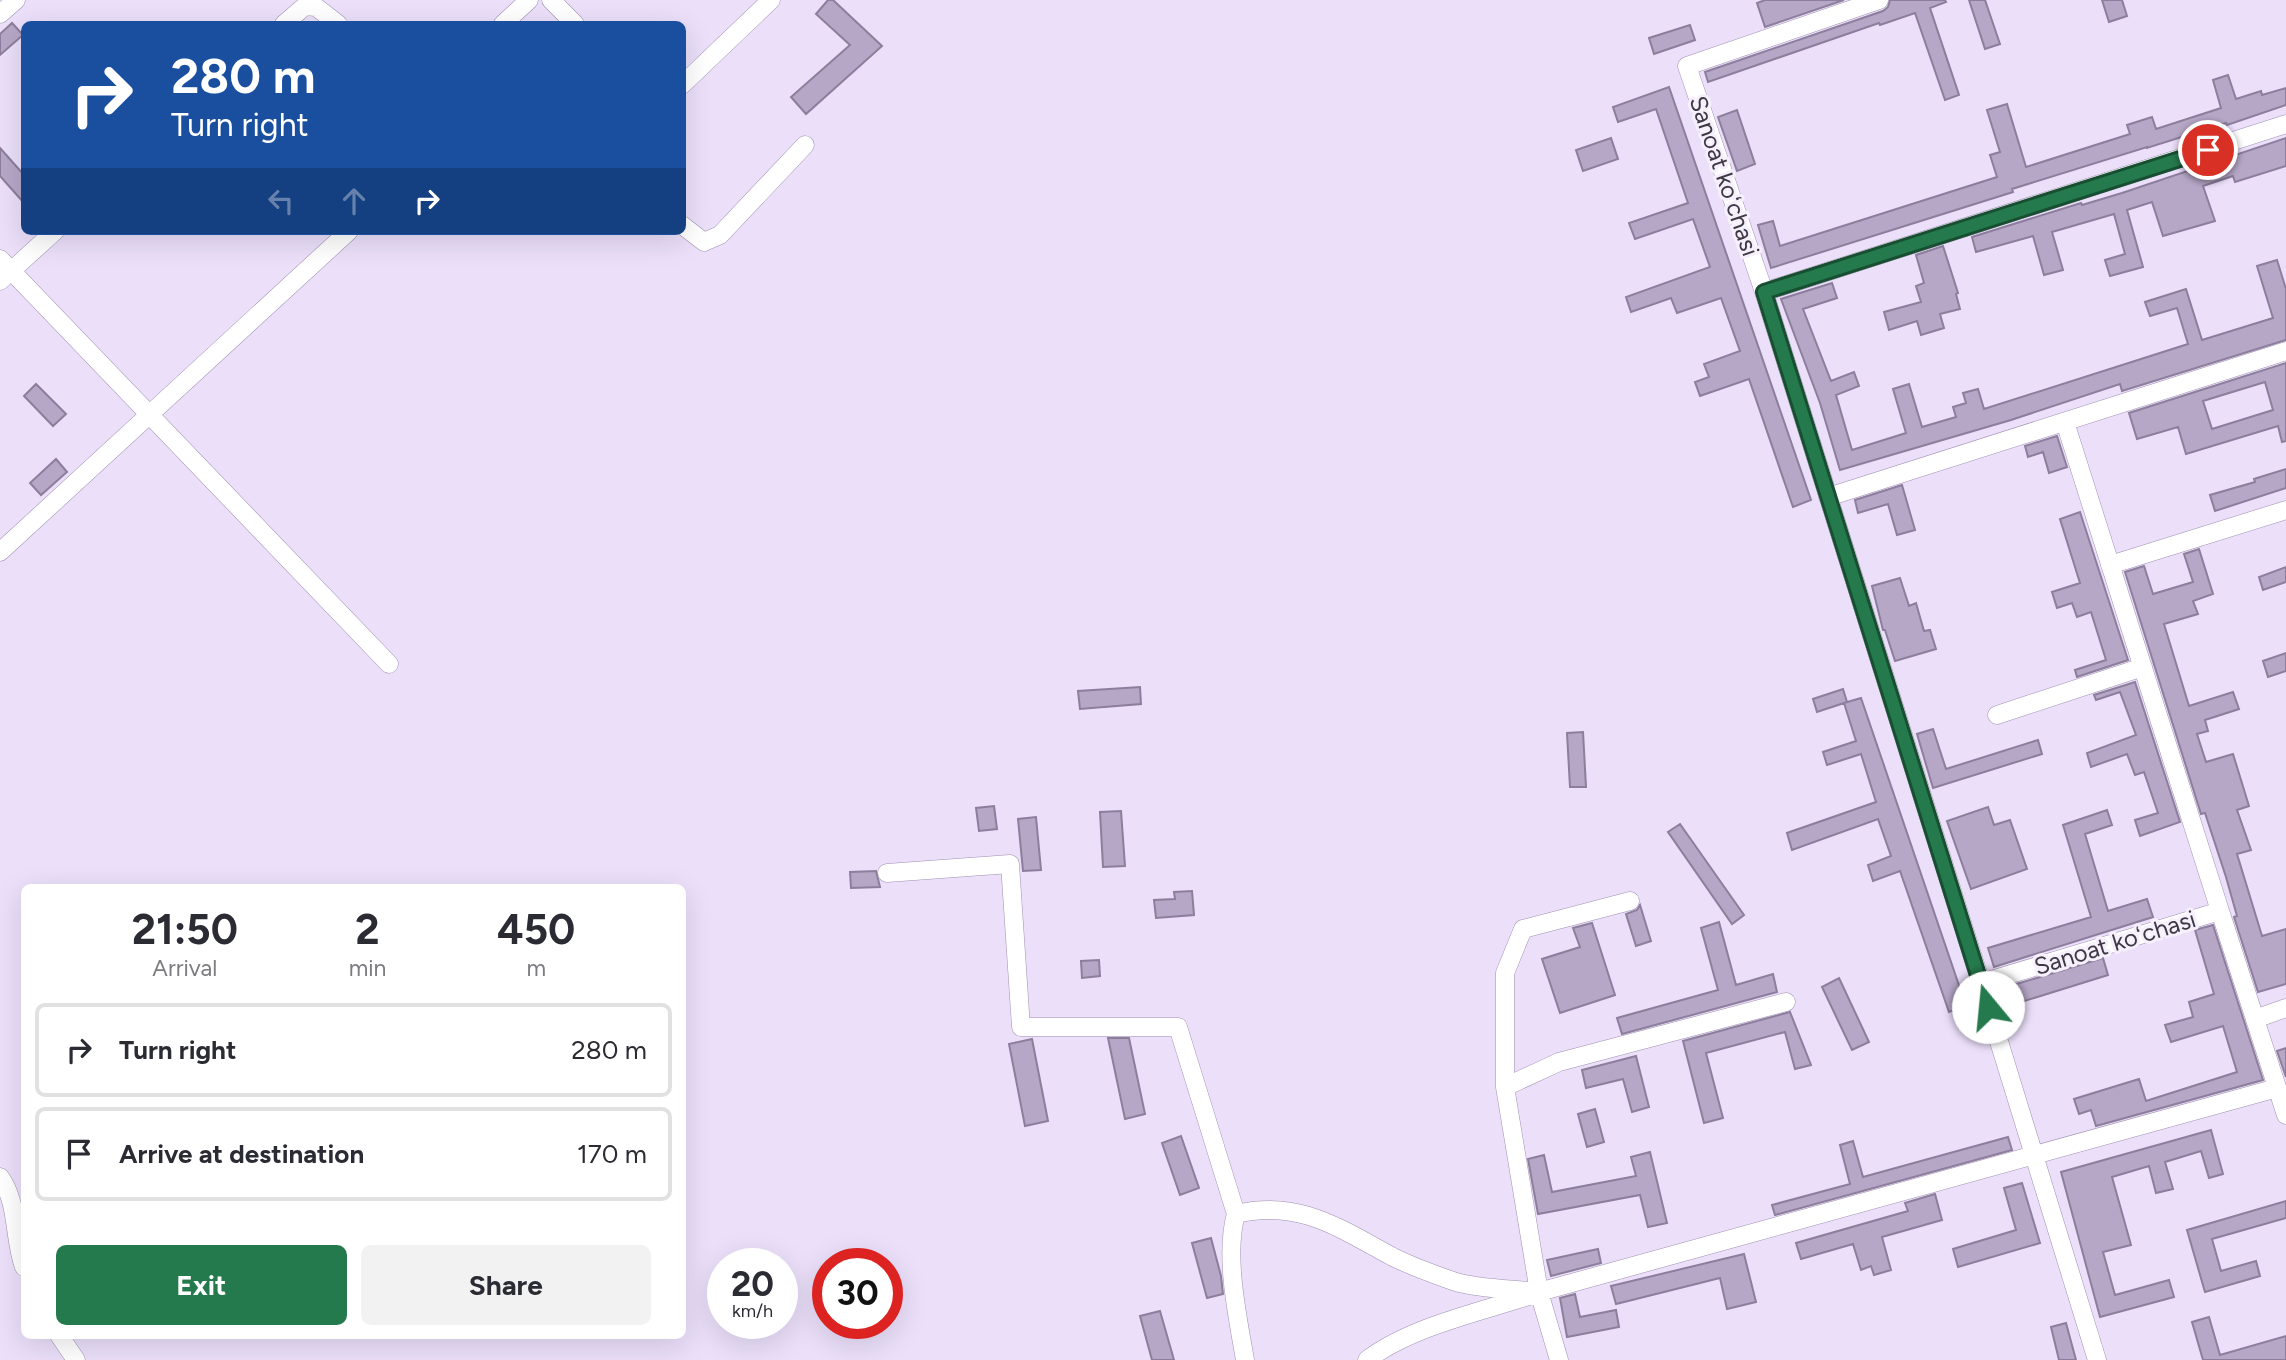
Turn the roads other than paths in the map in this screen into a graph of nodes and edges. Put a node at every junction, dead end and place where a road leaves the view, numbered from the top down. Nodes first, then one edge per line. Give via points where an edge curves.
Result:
1 (16, 0) edge
2 (530, 0) edge
3 (551, 0) edge
4 (771, 0) edge
5 (1879, 0) edge
6 (302, 3) edge
7 (0, 14) edge
8 (287, 21) edge
9 (334, 21) edge
10 (506, 21) edge
11 (572, 21) edge
12 (686, 81) edge
13 (2286, 124) edge
14 (806, 145) dead end
15 (686, 228) edge
16 (50, 235) edge
17 (345, 235) edge
18 (4, 270) edge
19 (1764, 292) junction
20 (2286, 351) edge
21 (148, 416) junction
22 (2065, 422) junction
23 (1828, 497) junction
24 (2286, 509) edge
25 (0, 552) edge
26 (2110, 565) junction
27 (389, 664) dead end
28 (2143, 667) junction
29 (1997, 715) dead end
30 (887, 873) dead end
31 (1630, 901) dead end
32 (2220, 911) junction
33 (1981, 983) junction
34 (1786, 1002) dead end
35 (2286, 1008) edge
36 (2255, 1019) junction
37 (1505, 1087) junction
38 (2277, 1088) junction
39 (2286, 1115) edge
40 (2035, 1155) junction
41 (0, 1177) edge
42 (1236, 1214) junction
43 (21, 1259) edge
44 (1539, 1293) junction
45 (62, 1339) edge
46 (76, 1360) edge
47 (1245, 1360) edge
48 (1367, 1360) edge
49 (1559, 1360) edge
50 (2097, 1360) edge

1 - 7 street
2 - 10 street
3 - 11 street
4 - 12 street
5 - 19 street, Sanoat koʻchasi via 1687,66
6 - 8 street
6 - 9 street
13 - 19 street
14 - 15 street via 720,234 704,242
16 - 18 street
17 - 21 street
18 - 21 street
19 - 23 street, Sanoat koʻchasi
20 - 22 street
21 - 25 street
21 - 27 street
22 - 23 street
22 - 26 street
23 - 33 street, Sanoat koʻchasi
24 - 26 street
26 - 28 street
28 - 29 street
28 - 32 street
30 - 42 street via 1010,864 1021,1027 1178,1027
31 - 37 street via 1523,929 1505,974
32 - 33 street, Sanoat koʻchasi
32 - 36 street, Sanoat koʻchasi
33 - 40 street
34 - 37 street via 1559,1062
35 - 36 street
36 - 38 street, Sanoat koʻchasi
37 - 44 street
38 - 39 street, Sanoat koʻchasi
38 - 40 street
40 - 44 street
40 - 50 street
41 - 43 street via 15,1213
42 - 44 street via 1258,1209 1297,1212 1334,1224 1396,1258 1456,1282
42 - 47 street via 1233,1268
44 - 48 street via 1409,1336
44 - 49 street
45 - 46 street

